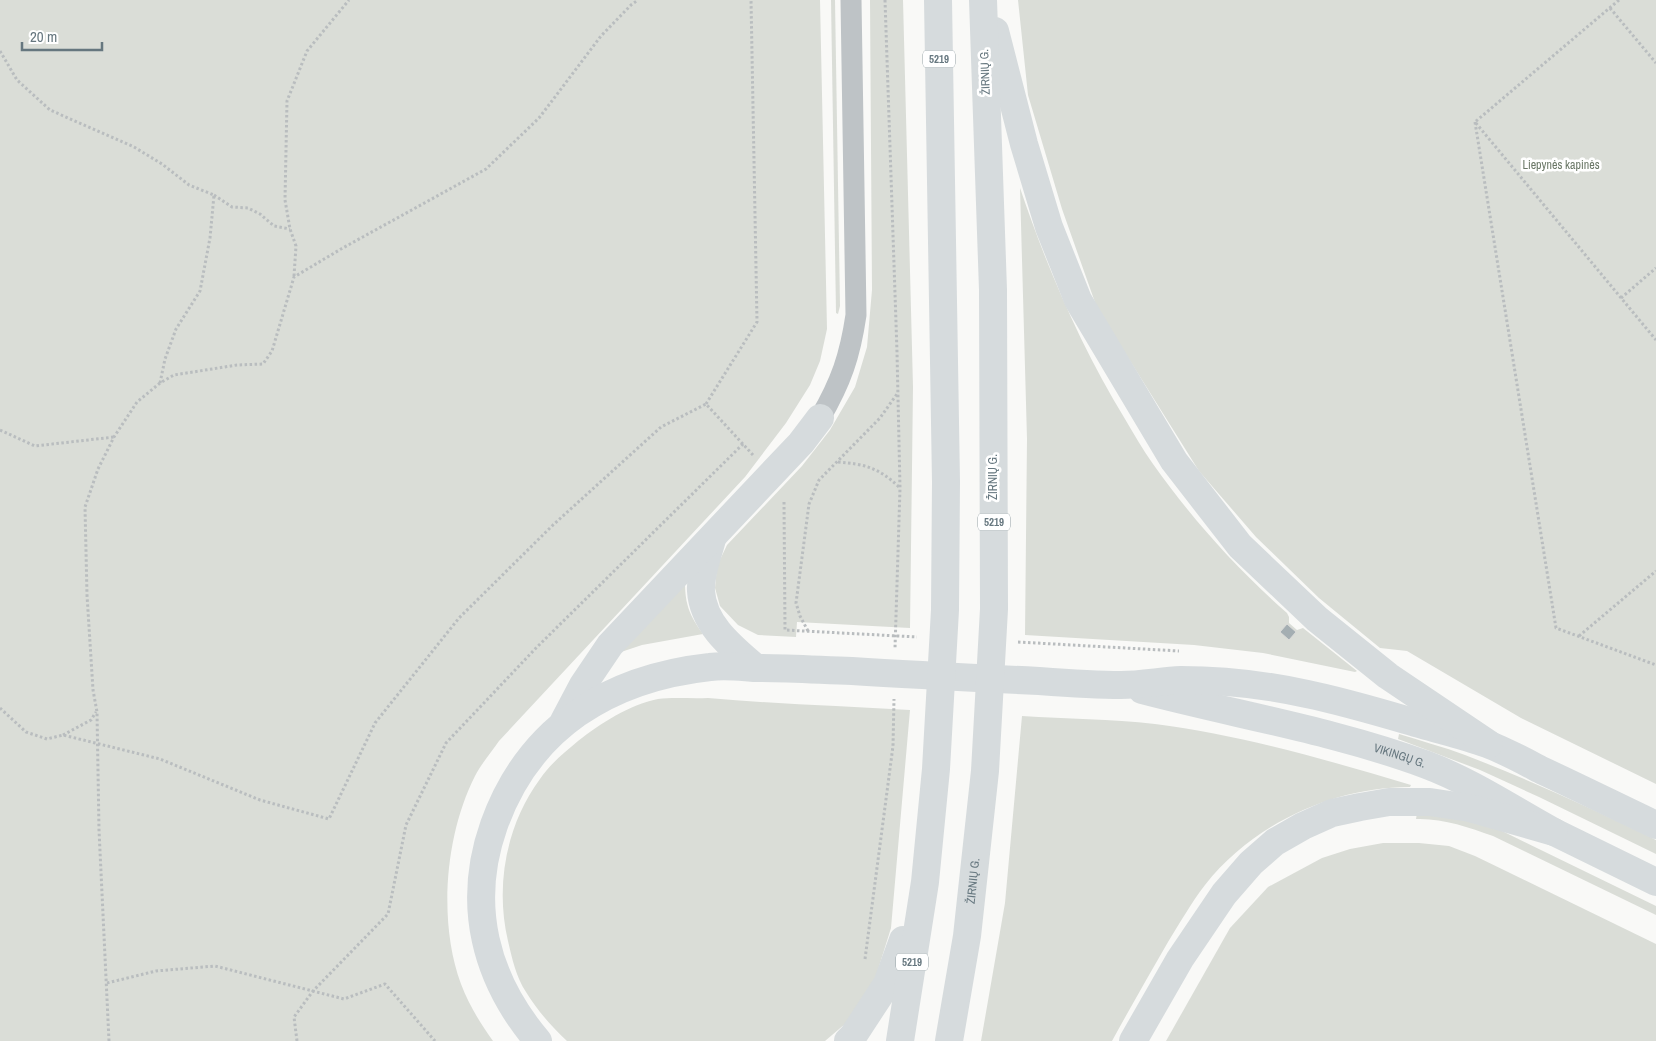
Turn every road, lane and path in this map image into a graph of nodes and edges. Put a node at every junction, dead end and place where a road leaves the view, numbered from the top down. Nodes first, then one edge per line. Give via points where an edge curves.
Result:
1 (349, 0) edge
2 (638, 0) edge
3 (751, 0) edge
4 (850, 0) edge
5 (884, 0) edge
6 (938, 0) edge
7 (983, 0) edge
8 (988, 0) edge
9 (1619, 0) edge
10 (1610, 8) junction
11 (0, 51) edge
12 (1656, 63) edge
13 (1475, 122) junction
14 (214, 195) junction
15 (290, 229) junction
16 (1656, 268) edge
17 (294, 277) junction
18 (1621, 298) junction
19 (1656, 340) edge
20 (160, 383) junction
21 (897, 394) junction
22 (706, 404) junction
23 (820, 418) joint
24 (0, 430) edge
25 (114, 437) junction
26 (744, 443) junction
27 (837, 462) junction
28 (771, 474) junction
29 (900, 488) junction
30 (713, 536) junction
31 (1656, 571) edge
32 (1578, 636) junction
33 (895, 656) dead end
34 (1656, 665) edge
35 (756, 668) junction
36 (1124, 685) junction
37 (894, 696) dead end
38 (0, 708) edge
39 (97, 712) junction
40 (563, 723) junction
41 (63, 735) junction
42 (97, 743) junction
43 (1489, 744) junction
44 (1656, 825) edge
45 (1554, 832) junction
46 (925, 882) junction
47 (1656, 882) edge
48 (865, 960) dead end
49 (107, 983) junction
50 (313, 991) junction
51 (109, 1041) edge
52 (297, 1041) edge
53 (435, 1041) edge
54 (538, 1041) edge
55 (848, 1041) edge
56 (900, 1041) edge
57 (949, 1041) edge
58 (1132, 1041) edge

1 - 15 path via 307,51 287,101 285,200
2 - 17 path via 601,36 539,118 486,168
3 - 22 path via 757,322
4 - 23 street via 856,315 844,369
5 - 21 path
6 - 46 main road, 5219 via 945,610 936,769
7 - 57 main road, ŽIRNIŲ G. / 5219 via 993,290 994,609 983,791 967,936
8 - 43 main road via 1024,144 1050,228 1078,300 1174,461 1240,546 1312,614 1388,676
9 - 10 path
10 - 12 path
10 - 13 path
11 - 14 path via 17,80 50,110 134,147 189,185
13 - 18 path
13 - 32 path via 1556,628
14 - 15 path via 232,207 248,208 260,214 274,226
14 - 20 path via 200,291 176,329
15 - 17 path via 296,246
16 - 18 path
17 - 20 path via 272,351 263,364 174,375
18 - 19 path
20 - 25 path via 137,402
21 - 27 path via 880,418
21 - 29 path
22 - 26 path
22 - 42 path via 661,427 553,525 459,618 375,723 329,819 260,800 160,759
23 - 28 main road
24 - 25 path via 35,446
25 - 39 path via 98,469 85,508 87,595
26 - 28 path
26 - 50 path via 536,648 446,743 406,825 388,914
27 - 28 path via 819,480 808,504 796,603 808,631 785,630 784,488
27 - 29 path via 875,468
28 - 30 main road
29 - 33 path
30 - 35 main road via 702,574 704,607 723,637
30 - 40 main road via 610,644
31 - 32 path
32 - 34 path
35 - 36 main road, VIKINGŲ G.
35 - 40 main road, VIKINGŲ G. via 714,666 650,679 618,690
36 - 43 main road, VIKINGŲ G. via 1180,680 1240,682 1308,694
36 - 45 main road, VIKINGŲ G. via 1330,735 1428,766 1474,787
37 - 48 path via 893,746
38 - 41 path via 26,732 46,738
39 - 41 path via 91,720
39 - 42 path
40 - 54 main road via 529,758 502,802 485,855 482,881 483,926 493,968 514,1011
41 - 42 path
42 - 49 path
43 - 44 main road, VIKINGŲ G.
45 - 47 main road, VIKINGŲ G.
45 - 58 main road via 1470,808 1430,802 1360,806 1332,813 1303,826 1274,842 1224,894 1180,959
46 - 55 main road via 887,984
46 - 56 main road, 5219
49 - 50 path via 156,971 215,966
49 - 51 path
50 - 52 path via 294,1017
50 - 53 path via 344,999 385,984

